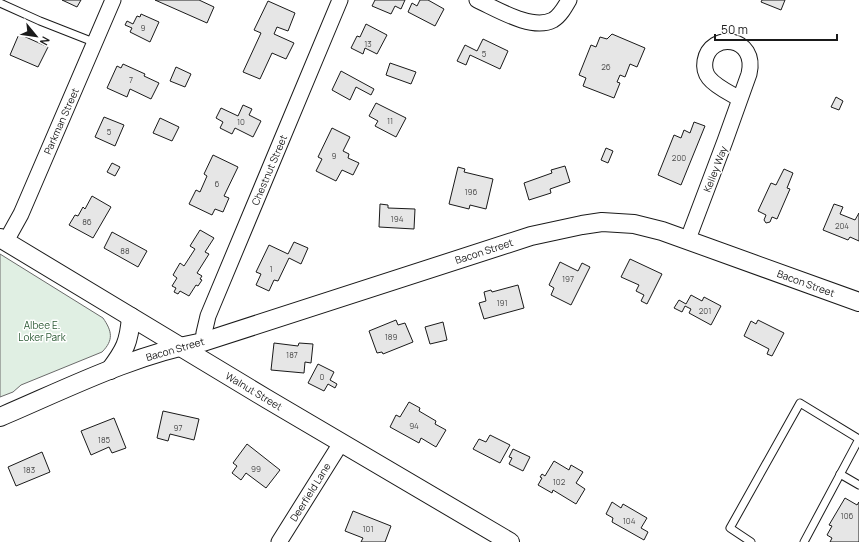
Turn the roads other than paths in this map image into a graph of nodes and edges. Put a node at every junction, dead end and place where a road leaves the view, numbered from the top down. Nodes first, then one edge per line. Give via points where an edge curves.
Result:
1 (114, 0) edge
2 (340, 0) edge
3 (477, 0) edge
4 (569, 0) edge
5 (0, 3) edge
6 (96, 43) junction
7 (740, 99) dead end
8 (3, 239) edge
9 (688, 239) junction
10 (859, 302) edge
11 (131, 317) junction
12 (203, 342) junction
13 (178, 346) junction
14 (110, 370) junction
15 (0, 416) edge
16 (859, 439) edge
17 (341, 443) junction
18 (840, 474) junction
19 (859, 485) edge
20 (279, 542) edge
21 (510, 542) edge
22 (751, 542) edge
23 (804, 542) edge

1 - 6 street, Parkman Street
2 - 12 street, Chestnut Street via 208,316
3 - 4 street via 519,19 535,23 554,19
5 - 6 lane
6 - 8 street, Parkman Street via 21,214
7 - 9 street, Kelley Way
8 - 11 street, Walnut Street
9 - 10 street, Bacon Street
9 - 12 street, Bacon Street via 634,224 602,222 559,229 507,243
11 - 13 street, Walnut Street
11 - 14 street via 124,350
12 - 13 street, Bacon Street
13 - 14 street, Bacon Street
13 - 17 street, Walnut Street
14 - 15 street, Bacon Street
16 - 18 lane
16 - 22 lane via 800,403 730,528
17 - 20 street, Deerfield Lane
17 - 21 street, Walnut Street
18 - 19 lane
18 - 23 lane

